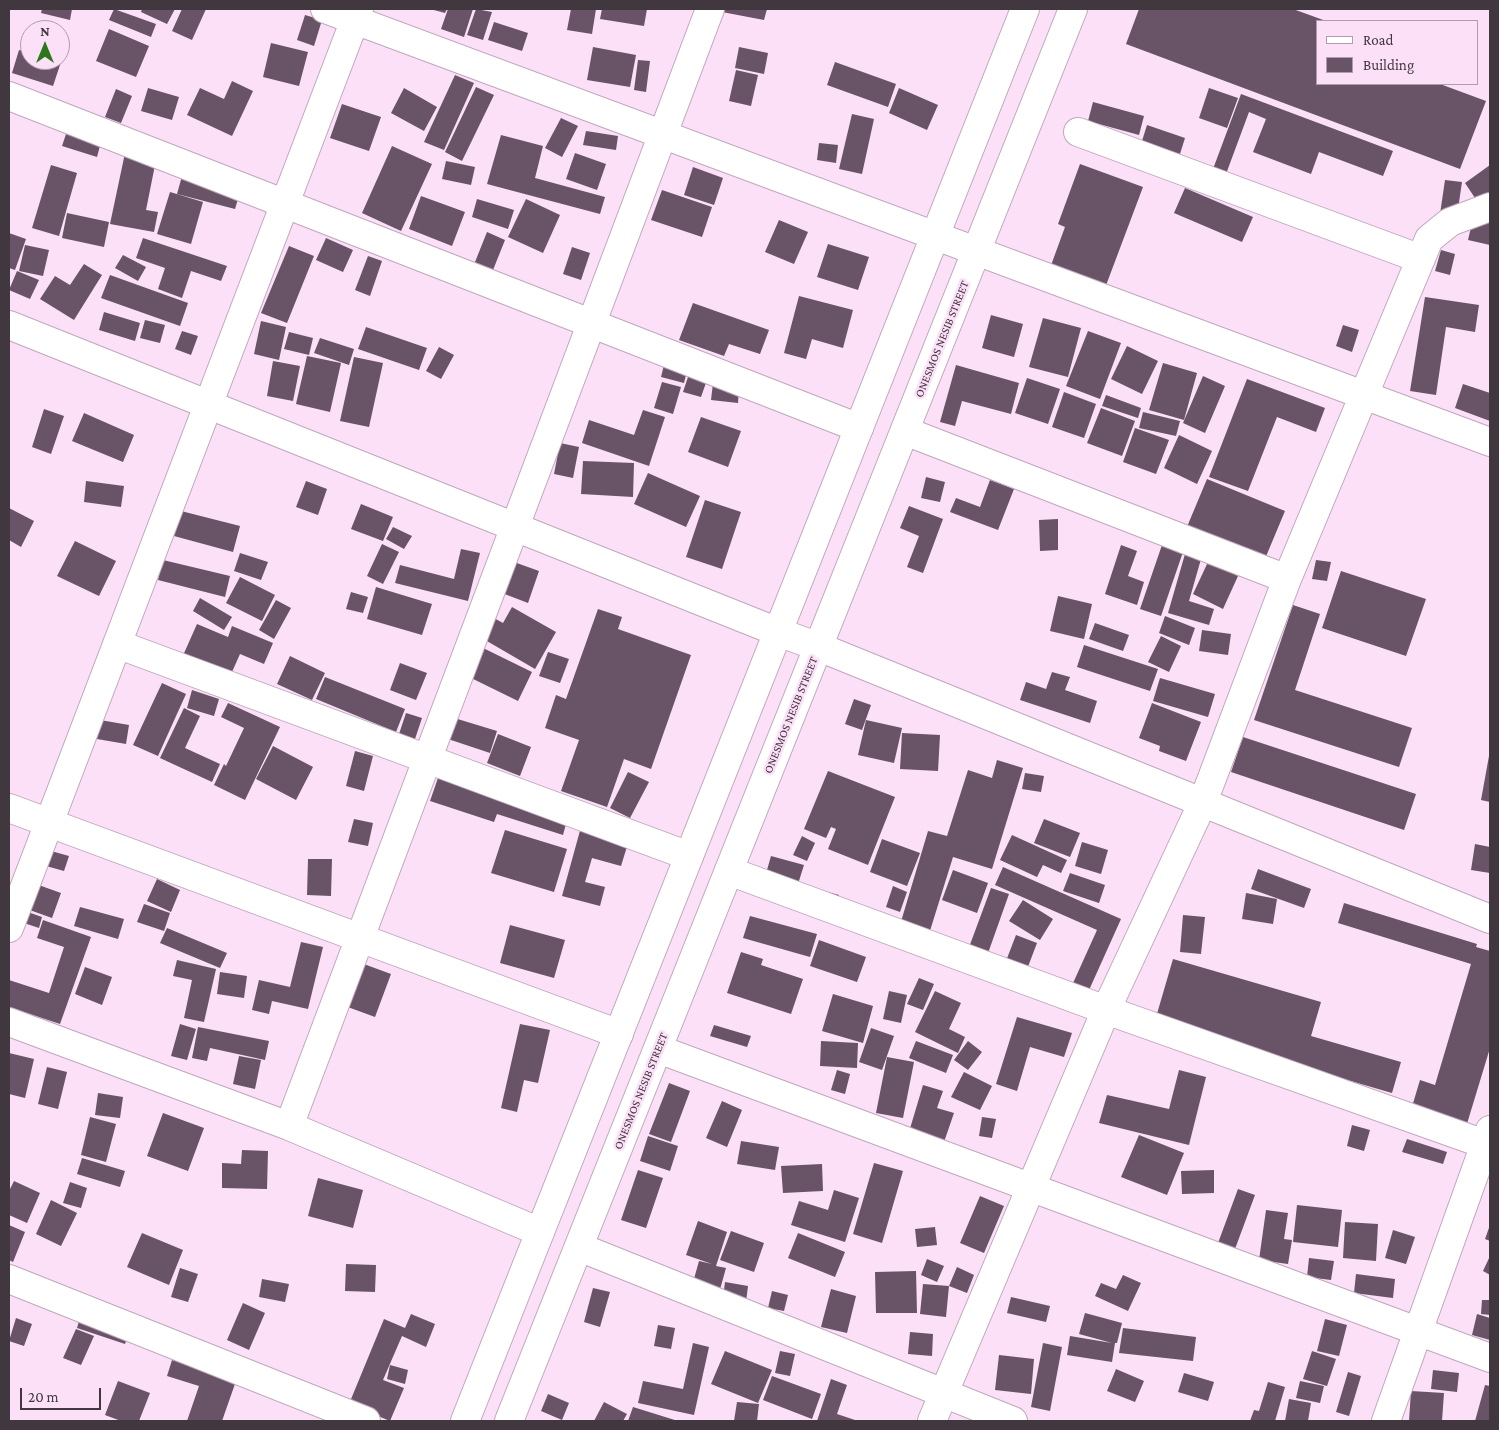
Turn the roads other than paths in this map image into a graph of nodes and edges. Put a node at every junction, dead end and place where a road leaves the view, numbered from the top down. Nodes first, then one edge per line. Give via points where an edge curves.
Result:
1 (325, 9) edge
2 (710, 9) edge
3 (1025, 9) edge
4 (1073, 9) edge
5 (357, 14) edge
6 (9, 96) edge
7 (1078, 132) dead end
8 (663, 134) junction
9 (285, 204) junction
10 (1490, 207) edge
11 (936, 235) junction
12 (977, 250) junction
13 (1421, 258) junction
14 (592, 324) junction
15 (9, 325) edge
16 (1364, 395) junction
17 (208, 405) junction
18 (859, 428) junction
19 (905, 431) junction
20 (1490, 442) edge
21 (515, 528) junction
22 (1287, 579) junction
23 (778, 632) junction
24 (117, 644) junction
25 (819, 647) junction
26 (428, 759) junction
27 (1203, 802) junction
28 (9, 808) edge
29 (49, 822) junction
30 (689, 856) junction
31 (729, 871) junction
32 (1490, 919) edge
33 (9, 928) edge
34 (360, 938) junction
35 (1106, 1010) junction
36 (9, 1022) edge
37 (619, 1034) junction
38 (658, 1049) junction
39 (290, 1126) junction
40 (1489, 1140) edge
41 (1031, 1187) junction
42 (540, 1232) junction
43 (579, 1247) junction
44 (9, 1279) edge
45 (1418, 1332) junction
46 (1490, 1358) edge
47 (944, 1395) junction
48 (366, 1421) edge
49 (465, 1421) edge
50 (509, 1421) edge
51 (932, 1421) edge
52 (1012, 1421) edge
53 (1386, 1421) edge

1 - 5 street
2 - 8 street
3 - 11 street
4 - 12 street, ONESMOS NESIB STREET
5 - 8 street
5 - 9 street
6 - 9 street
7 - 13 street
8 - 11 street
8 - 14 street
9 - 14 street
9 - 17 street
10 - 13 street via 1450,222 1429,239
11 - 12 street
11 - 18 street
12 - 16 street
12 - 19 street, ONESMOS NESIB STREET
13 - 16 street
14 - 18 street
14 - 21 street
15 - 17 street
16 - 20 street
16 - 22 street
17 - 21 street
17 - 24 street
18 - 23 street
19 - 22 street
19 - 25 street, ONESMOS NESIB STREET
21 - 23 street
21 - 26 street
22 - 27 street
23 - 25 street
23 - 30 street
24 - 26 street
24 - 29 street
25 - 27 street
25 - 31 street, ONESMOS NESIB STREET
26 - 30 street
26 - 34 street
27 - 32 street
27 - 35 street
28 - 29 street
29 - 33 street
29 - 34 street
30 - 37 street
31 - 35 street
31 - 38 street, ONESMOS NESIB STREET
34 - 37 street
34 - 39 street
35 - 40 street
35 - 41 street
36 - 39 street
37 - 42 street
38 - 41 street
38 - 43 street, ONESMOS NESIB STREET
39 - 42 street
40 - 45 street
41 - 45 street
41 - 47 street
42 - 49 street
43 - 47 street
43 - 50 street, ONESMOS NESIB STREET
44 - 48 street
45 - 46 street
45 - 53 street
47 - 51 street
47 - 52 street

